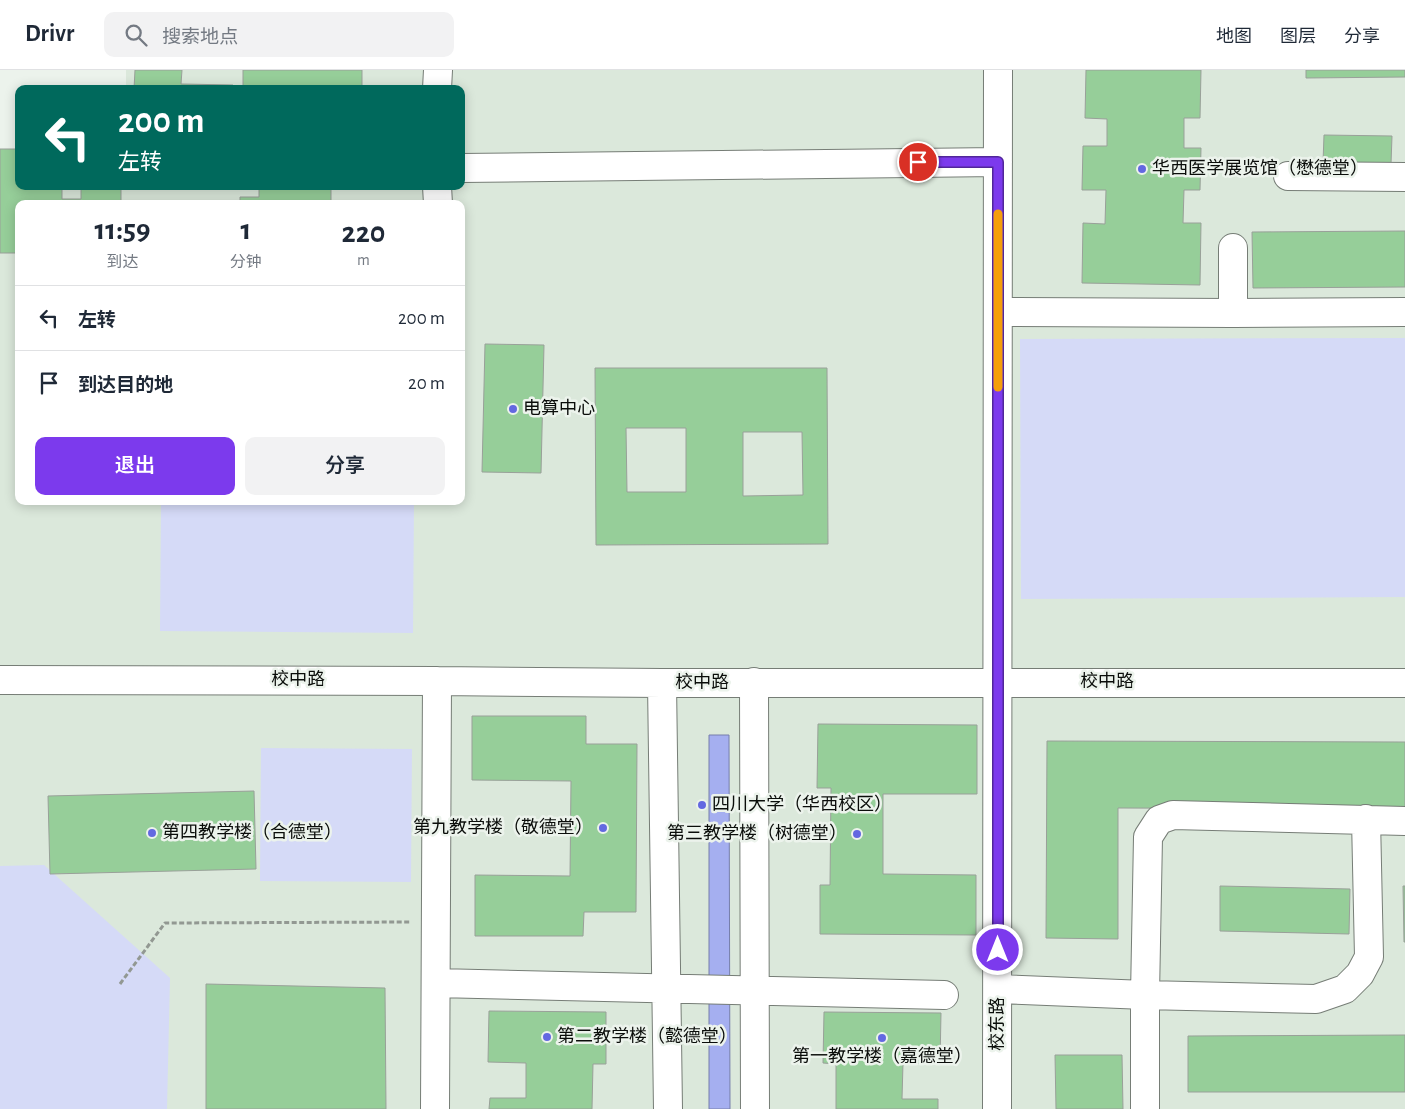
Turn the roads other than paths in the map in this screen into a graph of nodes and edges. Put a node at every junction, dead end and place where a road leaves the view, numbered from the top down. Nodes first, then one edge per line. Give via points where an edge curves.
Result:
1 (438, 70) edge
2 (998, 70) edge
3 (437, 85) edge
4 (998, 162) junction
5 (465, 168) edge
6 (1288, 176) dead end
7 (1405, 177) edge
8 (1233, 248) dead end
9 (998, 312) junction
10 (1405, 312) edge
11 (1233, 313) junction
12 (0, 680) edge
13 (437, 681) junction
14 (754, 682) junction
15 (998, 682) junction
16 (662, 683) junction
17 (1405, 683) edge
18 (1366, 819) junction
19 (1405, 821) edge
20 (436, 983) junction
21 (666, 989) junction
22 (998, 989) junction
23 (755, 991) junction
24 (944, 995) dead end
25 (1145, 995) junction
26 (435, 1109) edge
27 (668, 1109) edge
28 (755, 1109) edge
29 (997, 1109) edge
30 (1145, 1109) edge

1 - 3 lane
2 - 4 lane, 校东路
4 - 5 lane
4 - 9 lane, 校东路
6 - 7 lane
8 - 11 lane
9 - 11 lane
9 - 15 lane, 校东路
10 - 11 lane
12 - 13 lane, 校中路
13 - 16 lane, 校中路
13 - 20 lane
14 - 15 lane, 校中路
14 - 16 lane, 校中路
14 - 23 lane
15 - 17 lane, 校中路
15 - 22 lane, 校东路
16 - 21 lane
18 - 19 lane
18 - 25 lane via 1369,957 1360,974 1345,989 1316,998
18 - 25 lane via 1173,815 1159,820 1148,837
20 - 21 lane
20 - 26 lane
21 - 23 lane
21 - 27 lane
22 - 25 lane
22 - 29 lane, 校东路
23 - 24 lane
23 - 28 lane
25 - 30 lane

